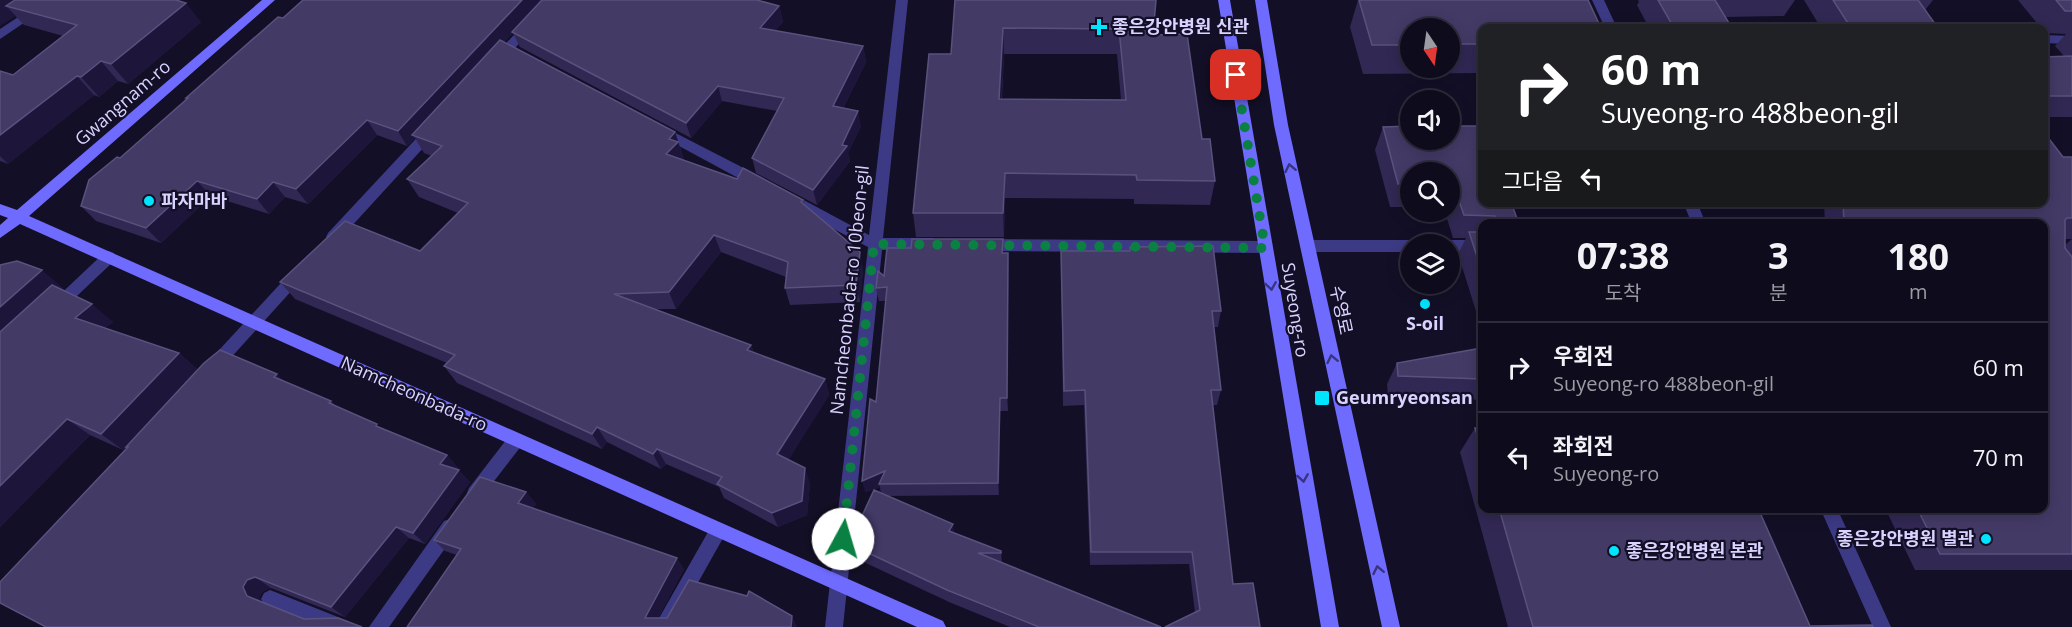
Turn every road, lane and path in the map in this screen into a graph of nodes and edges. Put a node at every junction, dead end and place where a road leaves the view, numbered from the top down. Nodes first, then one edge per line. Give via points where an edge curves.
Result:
1 (52, 0) edge
2 (269, 0) edge
3 (554, 0) edge
4 (902, 0) edge
5 (1224, 0) edge
6 (1261, 0) edge
7 (1598, 0) edge
8 (1609, 24) edge
9 (0, 35) edge
10 (2048, 39) edge
11 (2072, 40) edge
12 (483, 75) edge
13 (444, 118) edge
14 (644, 122) edge
15 (0, 209) edge
16 (18, 217) junction
17 (0, 233) edge
18 (874, 244) junction
19 (945, 244) edge
20 (325, 245) edge
21 (969, 245) edge
22 (1307, 246) junction
23 (1400, 246) edge
24 (1460, 246) edge
25 (1478, 246) edge
26 (1265, 248) junction
27 (109, 257) junction
28 (309, 262) edge
29 (42, 320) edge
30 (254, 322) junction
31 (198, 383) edge
32 (516, 440) junction
33 (1830, 513) edge
34 (718, 531) junction
35 (838, 584) junction
36 (270, 599) edge
37 (342, 627) edge
38 (378, 627) edge
39 (663, 627) edge
40 (834, 627) edge
41 (937, 627) edge
42 (1330, 627) edge
43 (1391, 627) edge
44 (1882, 627) edge

1 - 9 street
2 - 16 main road, Gwangnam-ro
3 - 12 street via 512,52
4 - 18 street, Namcheonbada-ro 10beon-gil
5 - 26 main road, Suyeong-ro
22 -> 6 main road, 수영로 via 1281,125
7 - 8 street
10 - 11 street
13 - 20 street
14 - 18 street
15 - 16 main road, Namcheonbada-ro
16 - 17 main road, Gwangnam-ro
16 - 27 main road, Namcheonbada-ro
18 - 19 street
18 - 35 street, Namcheonbada-ro 10beon-gil
21 - 26 street
22 - 23 street
43 -> 22 main road, 수영로
24 - 25 street
26 -> 42 main road, Suyeong-ro
27 - 29 street
27 - 30 main road, Namcheonbada-ro
28 - 30 street
30 - 31 street
30 - 32 main road, Namcheonbada-ro
32 - 34 main road, Namcheonbada-ro
32 - 38 street
33 - 44 street
34 - 35 main road, Namcheonbada-ro
34 - 39 street
35 - 40 street, Namcheonbada-ro 10beon-gil
35 - 41 main road, Namcheonbada-ro
36 - 37 street

